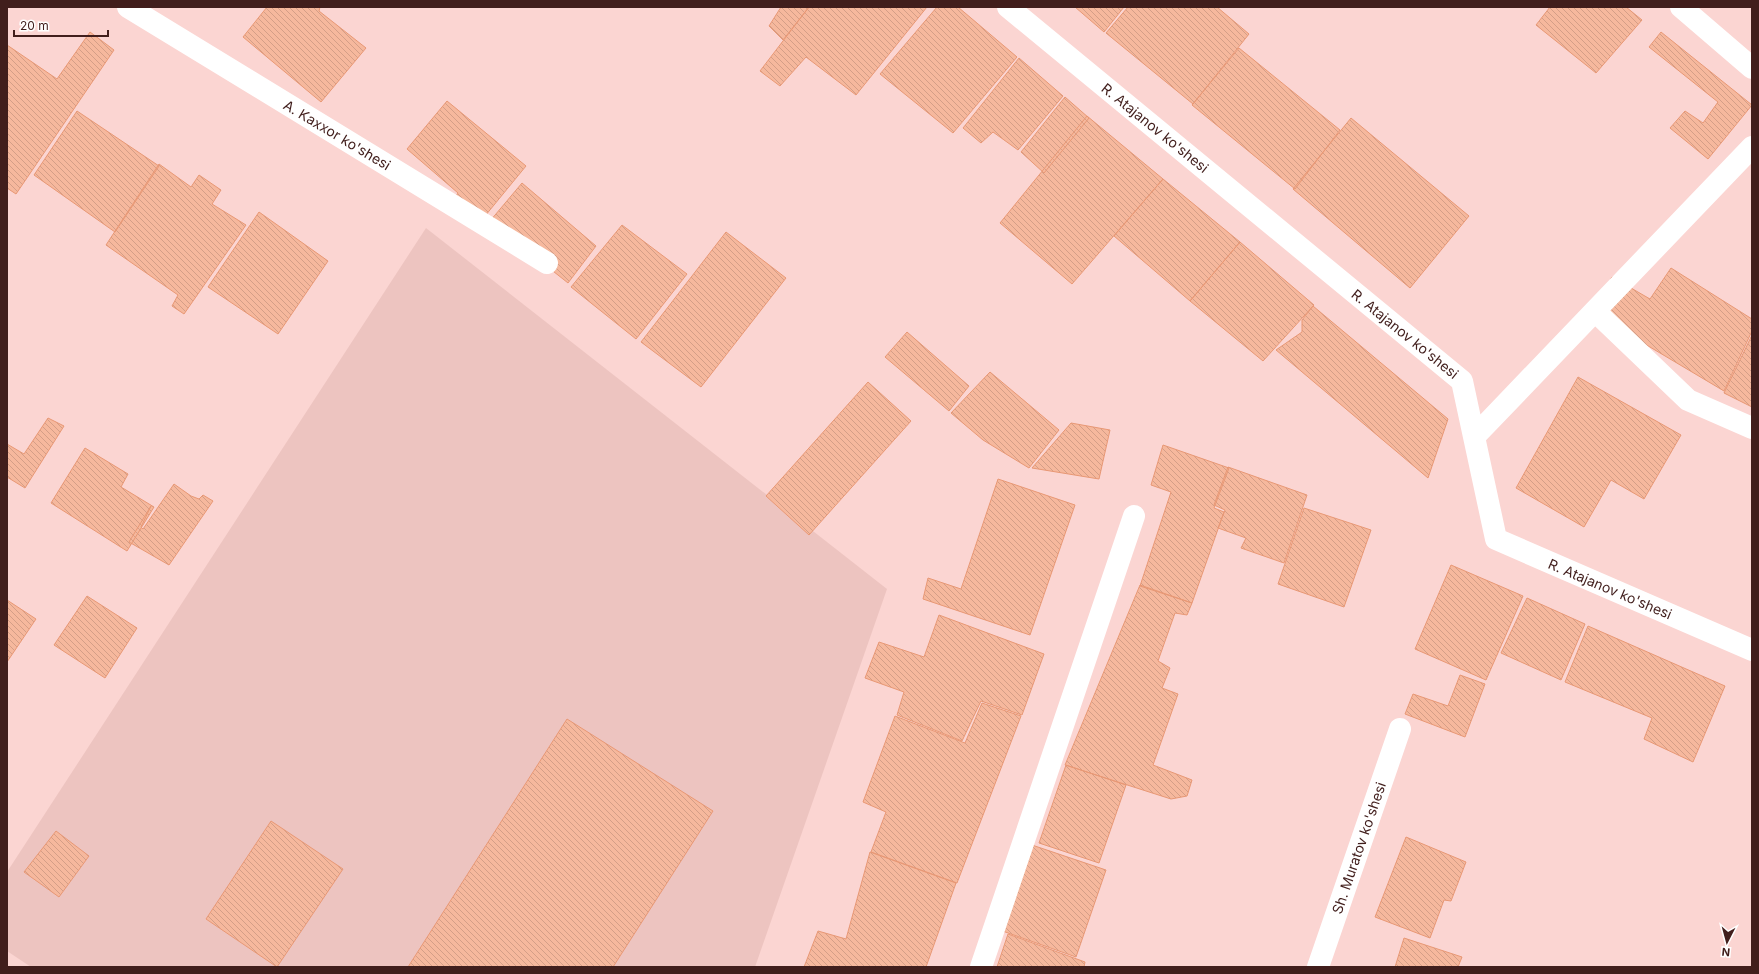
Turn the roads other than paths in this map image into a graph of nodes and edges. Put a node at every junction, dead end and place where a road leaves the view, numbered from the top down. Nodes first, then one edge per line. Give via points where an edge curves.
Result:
1 (128, 7) edge
2 (1008, 7) edge
3 (1681, 7) edge
4 (1752, 68) edge
5 (1752, 148) edge
6 (547, 264) dead end
7 (1595, 311) junction
8 (1752, 428) edge
9 (1474, 437) junction
10 (1134, 516) dead end
11 (1752, 650) edge
12 (1400, 729) dead end
13 (981, 967) edge
14 (1318, 967) edge

1 - 6 street, A. Kaxxor ko'shesi
2 - 9 street, R. Atajanov ko'shesi via 1462,381
3 - 4 street
5 - 7 street
7 - 8 street via 1688,400
7 - 9 street
9 - 11 street, R. Atajanov ko'shesi via 1496,539
10 - 13 street
12 - 14 street, Sh. Muratov ko'shesi

